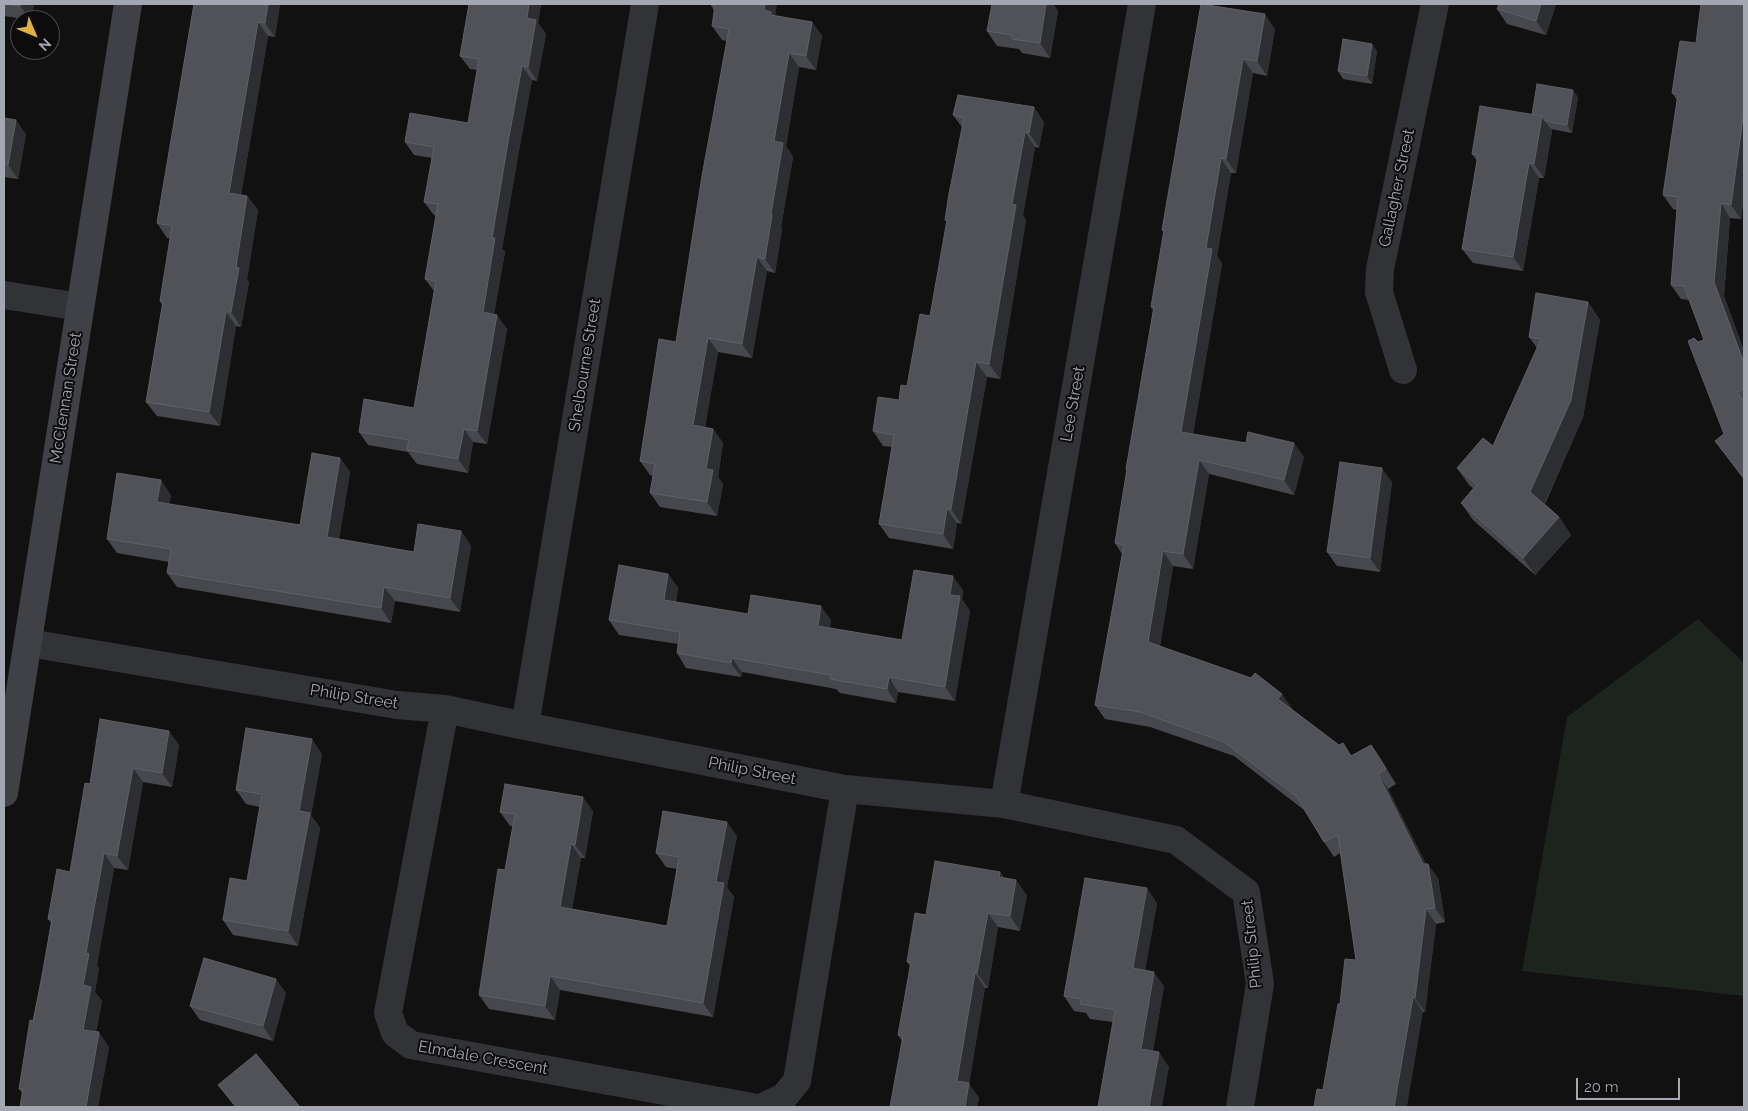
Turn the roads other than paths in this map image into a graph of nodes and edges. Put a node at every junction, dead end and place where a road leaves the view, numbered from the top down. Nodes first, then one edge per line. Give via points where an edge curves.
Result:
1 (128, 4) edge
2 (645, 4) edge
3 (1142, 4) edge
4 (1435, 4) edge
5 (4, 294) edge
6 (80, 307) junction
7 (1404, 370) dead end
8 (28, 642) junction
9 (445, 709) junction
10 (525, 726) junction
11 (9, 732) edge
12 (845, 788) junction
13 (4, 793) edge
14 (1004, 804) junction
15 (752, 1107) edge
16 (763, 1107) edge
17 (1240, 1107) edge

1 - 6 street, McClennan Street
2 - 10 street, Shelbourne Street
3 - 14 street, Lee Street
4 - 7 street, Gallagher Street via 1380,269 1379,292
5 - 6 street
6 - 8 street, McClennan Street
8 - 9 street, Philip Street via 397,705
8 - 11 street, McClennan Street
9 - 10 street, Philip Street
9 - 15 street, Elmdale Crescent via 388,1013 395,1033 411,1045
10 - 12 street, Philip Street
11 - 13 street, McClennan Street
12 - 14 street, Philip Street
12 - 16 street via 797,1081 784,1098
14 - 17 street, Philip Street via 1176,840 1246,892 1260,984

